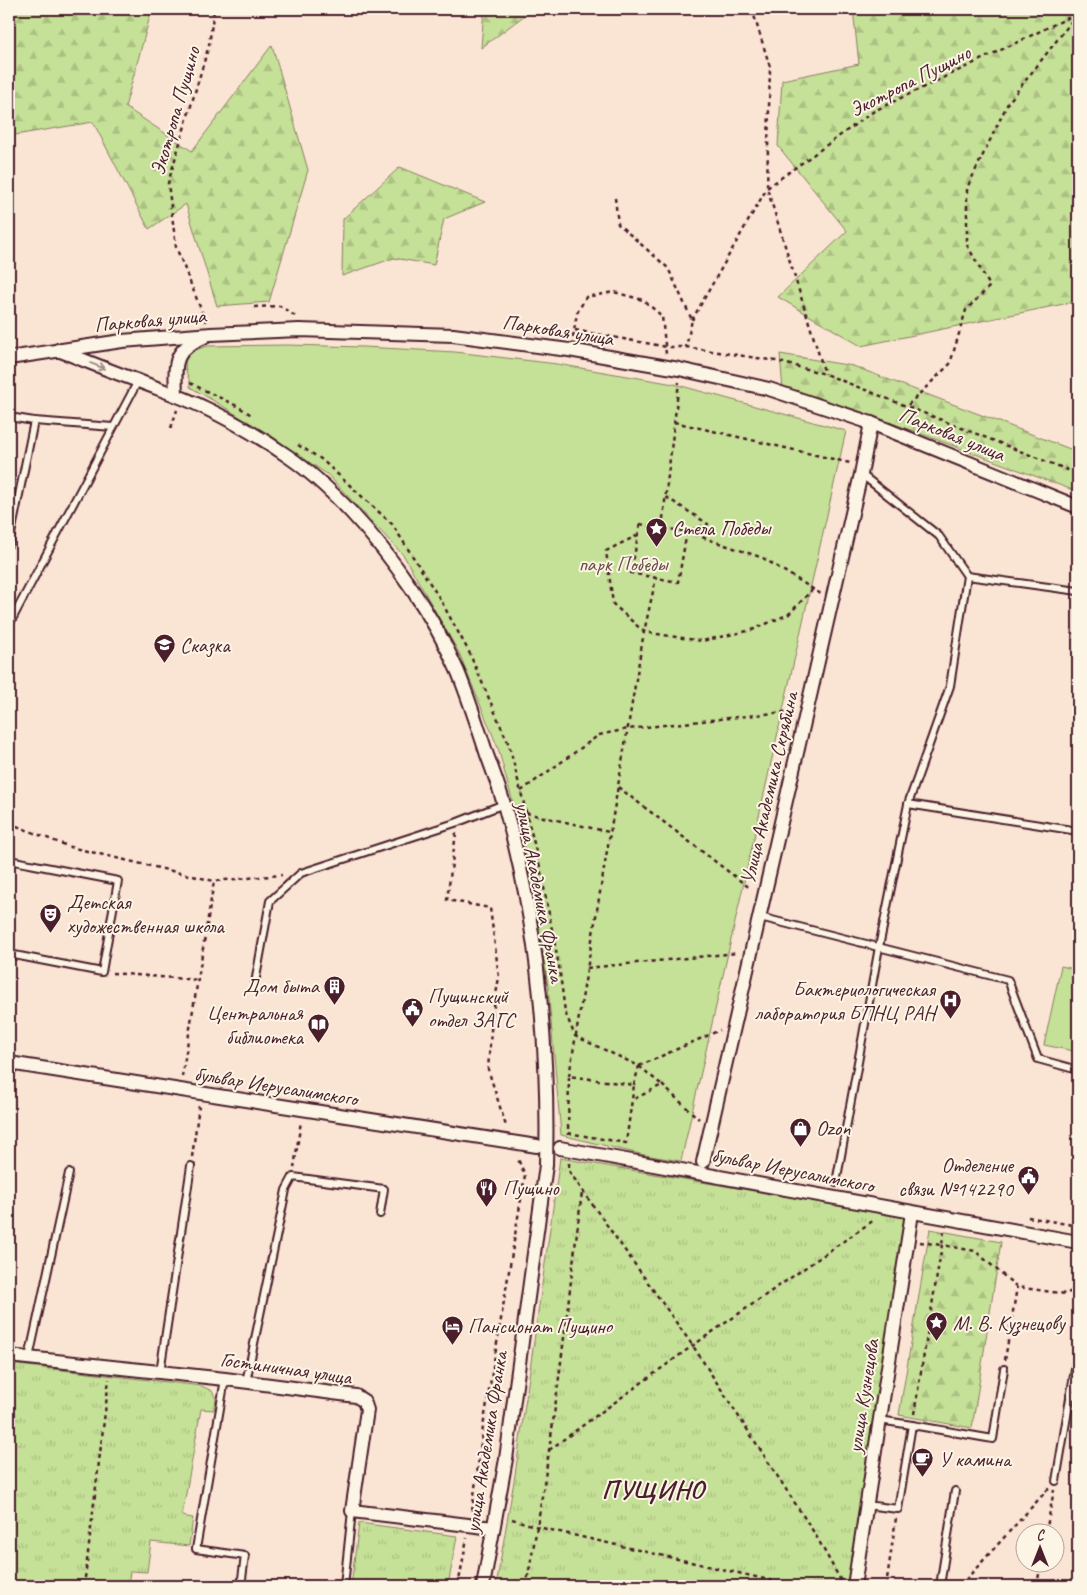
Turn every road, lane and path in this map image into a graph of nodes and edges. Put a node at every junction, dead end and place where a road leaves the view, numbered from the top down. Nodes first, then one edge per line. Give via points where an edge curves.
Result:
1 (214, 9) edge
2 (752, 9) edge
3 (1078, 15) edge
4 (767, 188) junction
5 (615, 198) dead end
6 (692, 320) junction
7 (575, 330) junction
8 (211, 334) junction
9 (573, 337) dead end
10 (666, 347) junction
11 (686, 347) junction
12 (58, 350) junction
13 (9, 358) edge
14 (665, 368) junction
15 (825, 374) junction
16 (138, 381) junction
17 (186, 381) dead end
18 (679, 381) dead end
19 (176, 395) junction
20 (907, 406) junction
21 (177, 410) dead end
22 (9, 416) edge
23 (255, 417) dead end
24 (34, 422) junction
25 (674, 422) junction
26 (871, 422) junction
27 (113, 427) junction
28 (171, 428) dead end
29 (296, 444) dead end
30 (860, 469) junction
31 (1078, 474) edge
32 (666, 497) junction
33 (1078, 507) edge
34 (662, 527) junction
35 (687, 532) junction
36 (638, 535) junction
37 (9, 544) edge
38 (967, 576) junction
39 (656, 578) junction
40 (813, 589) junction
41 (1078, 591) edge
42 (828, 598) dead end
43 (17, 609) junction
44 (9, 611) edge
45 (9, 625) edge
46 (644, 632) junction
47 (802, 710) dead end
48 (628, 729) junction
49 (618, 787) junction
50 (520, 791) junction
51 (504, 804) junction
52 (908, 804) junction
53 (526, 813) junction
54 (458, 822) junction
55 (9, 823) edge
56 (1078, 831) edge
57 (610, 832) junction
58 (9, 860) edge
59 (301, 873) junction
60 (214, 881) junction
61 (744, 883) dead end
62 (760, 917) junction
63 (879, 947) junction
64 (737, 953) dead end
65 (9, 954) edge
66 (587, 968) junction
67 (102, 972) junction
68 (198, 980) junction
69 (255, 982) dead end
70 (720, 1030) dead end
71 (575, 1036) junction
72 (9, 1063) edge
73 (639, 1066) junction
74 (1078, 1070) edge
75 (569, 1076) junction
76 (662, 1085) junction
77 (634, 1086) junction
78 (180, 1091) junction
79 (201, 1094) junction
80 (632, 1100) junction
81 (303, 1110) junction
82 (700, 1119) dead end
83 (510, 1142) junction
84 (537, 1146) dead end
85 (564, 1148) joint
86 (703, 1162) dead end
87 (191, 1166) joint
88 (69, 1173) dead end
89 (292, 1177) junction
90 (836, 1182) dead end
91 (582, 1190) junction
92 (890, 1209) junction
93 (912, 1213) junction
94 (380, 1214) dead end
95 (908, 1240) junction
96 (1078, 1242) edge
97 (942, 1245) junction
98 (1016, 1287) junction
99 (1078, 1288) edge
100 (693, 1346) junction
101 (1078, 1351) edge
102 (9, 1356) edge
103 (29, 1358) junction
104 (110, 1367) junction
105 (1004, 1368) joint
106 (160, 1373) junction
107 (225, 1379) junction
108 (246, 1382) junction
109 (1070, 1394) junction
110 (1078, 1396) edge
111 (879, 1420) junction
112 (912, 1425) junction
113 (549, 1450) junction
114 (1056, 1481) junction
115 (955, 1491) dead end
116 (866, 1505) junction
117 (898, 1509) junction
118 (352, 1511) junction
119 (512, 1519) dead end
120 (1048, 1522) edge
121 (469, 1526) junction
122 (538, 1526) junction
123 (493, 1528) junction
124 (1039, 1572) edge
125 (84, 1586) edge
126 (241, 1586) edge
127 (344, 1586) edge
128 (458, 1586) edge
129 (483, 1586) edge
130 (526, 1586) edge
131 (795, 1586) edge
132 (844, 1586) edge
133 (854, 1586) edge
134 (886, 1586) edge
135 (940, 1586) edge
136 (960, 1586) edge
137 (1037, 1586) edge

1 - 8 path, Экотропа Пущино via 209,45 168,183 176,248
2 - 4 path, Экотропа Пущино via 770,67
3 - 4 path, Экотропа Пущино via 874,111
3 - 20 path, Экотропа Пущино via 1008,103 967,188 967,245 990,286 966,310 950,364
4 - 6 path, Экотропа Пущино
4 - 15 path, Экотропа Пущино
5 - 6 path via 618,224 668,268
6 - 11 path, Экотропа Пущино
7 - 9 path
7 - 10 path
7 - 10 path via 577,314 586,297 614,292 643,300 662,316
8 - 12 street, Парковая улица
8 - 14 street, Парковая улица via 299,330 453,335 570,350
8 - 19 street via 190,342 179,354 175,370
10 - 11 path
10 - 14 path
11 - 15 path via 776,361
12 - 13 street, Парковая улица
12 -> 16 street, улица Академика Франка
14 - 26 street, Парковая улица via 769,389
15 - 20 path
16 - 19 street, улица Академика Франка
16 - 27 lane
17 - 23 path
18 - 25 path
19 - 51 street, улица Академика Франка via 244,429 290,458 328,489 369,531 405,578 457,670
20 - 31 path
21 - 28 path
22 - 24 lane
24 - 27 lane
24 - 37 lane
25 - 30 path
25 - 32 path
26 - 30 street, Улица Академика Скрябина
26 - 33 street, Парковая улица
27 - 43 lane
29 - 50 path via 321,459 392,524 469,652 509,745
30 - 38 lane via 940,536
30 - 62 street, Улица Академика Скрябина
32 - 34 path
32 - 35 path via 708,524
34 - 35 path
34 - 36 path via 640,524
35 - 39 path via 678,582
35 - 40 path via 763,558
36 - 39 path via 631,573
36 - 46 path via 606,551 614,604
38 - 41 lane
38 - 52 lane via 950,686
39 - 46 path
40 - 42 path
40 - 46 path via 789,614 752,630 702,641
43 - 44 lane
43 - 45 lane
46 - 48 path
47 - 48 path
48 - 49 path
48 - 50 path via 599,735
49 - 57 path
49 - 61 path
50 - 53 path
51 - 54 lane
51 - 123 street, улица Академика Франка via 534,943 544,1054 546,1156 506,1460
52 - 56 lane
52 - 63 lane
53 - 57 path
53 - 71 path via 549,912 565,1012
54 - 59 lane
54 - 83 path via 447,900 490,908 500,977 492,1018 488,1069
55 - 60 path via 70,848
57 - 66 path
58 - 67 lane via 118,881
59 - 60 path
59 - 69 lane via 270,901
60 - 68 path
62 - 63 lane
62 - 86 street, Улица Академика Скрябина
63 - 74 lane via 1008,980 1038,1059
63 - 90 lane
64 - 66 path
65 - 67 lane
66 - 71 path
67 - 68 path
68 - 78 path
70 - 73 path
71 - 73 path
71 - 75 path
72 - 78 street, бульвар Иерусалимского
73 - 76 path
73 - 77 path
75 - 77 path
75 - 80 path via 568,1133 626,1142
76 - 80 path
76 - 82 path
77 - 80 path
78 - 79 street, бульвар Иерусалимского
79 - 81 street, бульвар Иерусалимского
79 - 87 path
81 - 83 street, бульвар Иерусалимского
81 - 89 path
83 - 84 street, бульвар Иерусалимского
83 - 121 path via 525,1175
85 - 91 path via 569,1171
85 - 92 street, бульвар Иерусалимского
87 - 106 lane
88 - 103 lane
89 - 94 lane via 384,1189
89 - 108 lane via 286,1190
91 - 100 path
91 - 113 path
92 - 93 street, бульвар Иерусалимского
92 - 100 path
93 - 95 street, улица Кузнецова
93 - 96 street, бульвар Иерусалимского
95 - 97 path
95 - 111 street, улица Кузнецова
97 - 98 path via 975,1251
97 - 112 path
98 - 99 path via 1066,1294
98 - 105 path
100 - 113 path
100 - 132 path via 815,1534
101 - 109 lane
102 - 103 street, Гостиничная улица
103 - 104 street, Гостиничная улица
104 - 106 street, Гостиничная улица
104 - 125 path
105 - 112 lane via 992,1439
106 - 107 street, Гостиничная улица
107 - 108 street, Гостиничная улица
107 - 126 lane via 196,1549 245,1556
108 - 118 street, Гостиничная улица via 356,1396 364,1401 367,1410
109 - 110 lane
109 - 114 lane
111 - 112 lane
111 - 116 street, улица Кузнецова
112 - 117 lane
113 - 122 path
114 - 120 path
114 - 136 path
115 - 135 lane
116 - 117 lane
116 - 133 street, улица Кузнецова
117 - 134 path
118 - 121 street
118 - 127 lane
119 - 122 path
121 - 123 street
121 - 128 path
122 - 130 path
122 - 131 path
123 - 129 street, улица Академика Франка
124 - 137 path

